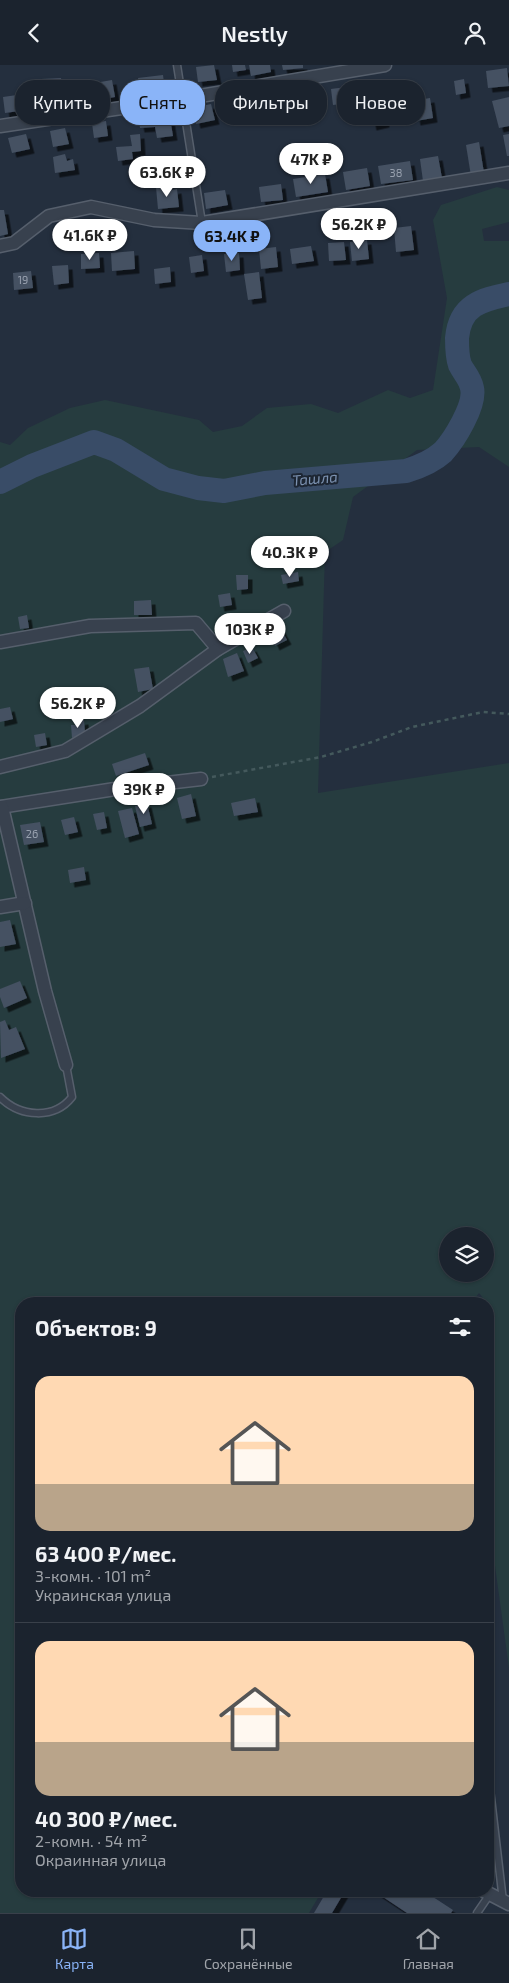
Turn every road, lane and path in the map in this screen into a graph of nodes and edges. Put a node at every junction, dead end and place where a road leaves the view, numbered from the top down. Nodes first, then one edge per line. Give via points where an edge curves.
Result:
1 (177, 65) edge
2 (385, 65) edge
3 (179, 80) edge
4 (205, 95) edge
5 (120, 108) edge
6 (186, 125) edge
7 (0, 126) edge
8 (509, 173) edge
9 (202, 223) junction
10 (0, 246) edge
11 (284, 611) dead end
12 (0, 642) edge
13 (218, 649) junction
14 (509, 714) edge
15 (0, 767) edge
16 (201, 779) joint
17 (1, 807) edge
18 (25, 903) junction
19 (0, 907) edge
20 (66, 1065) joint
21 (0, 1097) edge
22 (494, 1816) edge
23 (485, 1897) edge
24 (494, 1897) edge
25 (506, 1903) edge
26 (477, 1913) edge

1 - 3 lane
2 - 4 street
5 - 7 street
6 - 9 lane
8 - 9 street
9 - 10 street via 154,220 91,207 48,216 14,243
11 - 13 street
12 - 13 street via 90,626 196,623
13 - 15 street via 140,707 65,751
14 - 16 path via 483,712 412,727 314,759
16 - 17 street
17 - 18 street
18 - 19 street
18 - 20 street
20 - 21 lane via 72,1097 64,1107 38,1114 11,1108
22 - 25 lane
23 - 26 lane
24 - 25 street

